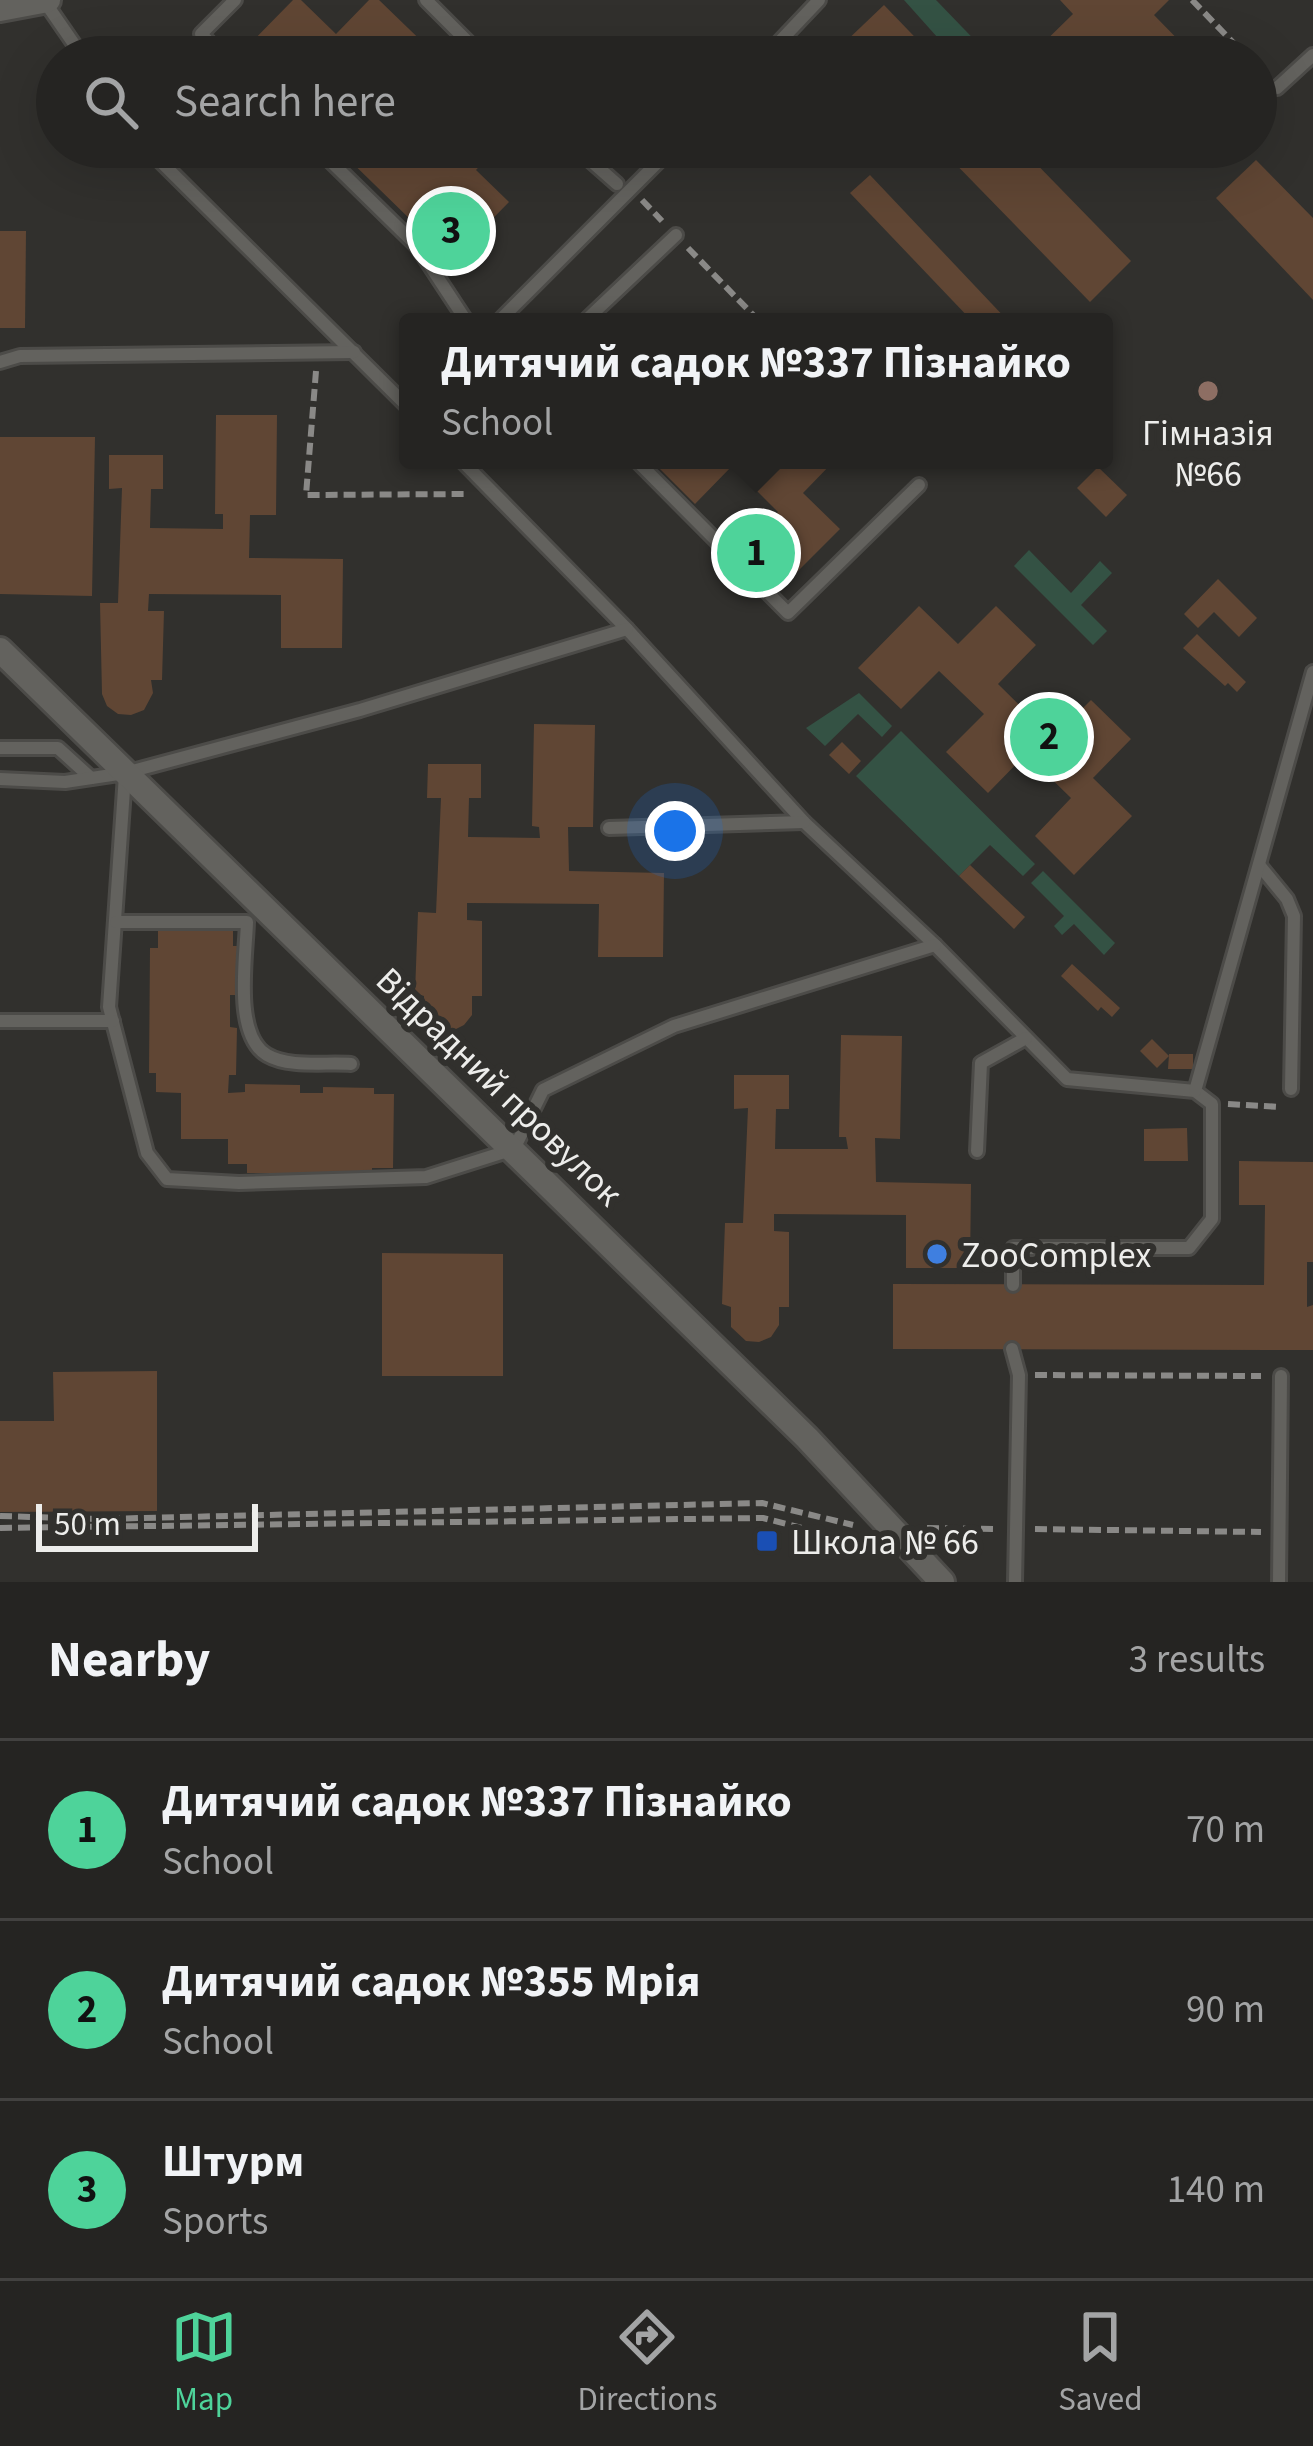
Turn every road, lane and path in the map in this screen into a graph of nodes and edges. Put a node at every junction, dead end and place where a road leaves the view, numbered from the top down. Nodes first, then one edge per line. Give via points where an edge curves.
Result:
1 (235, 0) edge
2 (426, 0) edge
3 (819, 0) edge
4 (1192, 0) edge
5 (46, 1) edge
6 (0, 9) edge
7 (69, 36) edge
8 (203, 36) edge
9 (462, 36) edge
10 (785, 36) edge
11 (1227, 36) edge
12 (1313, 55) edge
13 (1277, 88) dead end
14 (167, 168) edge
15 (337, 168) edge
16 (601, 168) edge
17 (647, 168) edge
18 (624, 186) junction
19 (676, 235) junction
20 (461, 313) edge
21 (508, 313) edge
22 (594, 313) edge
23 (751, 313) edge
24 (317, 352) junction
25 (354, 352) junction
26 (0, 362) edge
27 (399, 398) edge
28 (470, 469) edge
29 (646, 469) edge
30 (919, 485) dead end
31 (496, 494) junction
32 (627, 628) junction
33 (0, 650) edge
34 (1313, 672) edge
35 (0, 748) edge
36 (125, 772) junction
37 (91, 778) junction
38 (0, 779) edge
39 (804, 822) junction
40 (609, 828) dead end
41 (1260, 866) junction
42 (116, 922) junction
43 (935, 945) junction
44 (0, 1021) edge
45 (112, 1021) junction
46 (1025, 1038) junction
47 (351, 1064) dead end
48 (1291, 1089) dead end
49 (1195, 1091) junction
50 (1213, 1104) junction
51 (1293, 1108) dead end
52 (514, 1149) junction
53 (977, 1151) dead end
54 (1013, 1285) dead end
55 (1012, 1349) dead end
56 (1018, 1375) junction
57 (1281, 1376) joint
58 (0, 1516) edge
59 (0, 1528) edge
60 (1016, 1529) junction
61 (1280, 1532) junction
62 (899, 1535) junction
63 (942, 1582) edge
64 (1015, 1582) edge
65 (1280, 1582) edge

1 - 8 lane
2 - 9 lane
3 - 10 lane
4 - 11 path
5 - 6 street
5 - 7 lane
12 - 13 lane
14 - 25 lane
15 - 20 lane via 417,246
16 - 18 lane
17 - 18 lane
18 - 19 path
18 - 21 lane
19 - 22 lane
19 - 23 path
24 - 25 lane
24 - 26 lane
24 - 31 path via 306,495
25 - 27 lane
28 - 31 lane
29 - 30 lane via 788,613
31 - 32 lane
32 - 36 lane
32 - 39 lane
33 - 36 street, Відрадний провулок
34 - 41 lane
35 - 37 lane via 58,748
36 - 37 lane
36 - 42 lane
36 - 52 street, Відрадний провулок
37 - 38 lane
39 - 40 lane
39 - 43 lane
41 - 48 lane via 1294,916
41 - 49 lane
42 - 45 lane
42 - 47 lane via 247,922 253,1041 284,1060
43 - 46 lane
43 - 52 lane via 656,1035 543,1090
44 - 45 lane
45 - 52 lane via 147,1153 167,1179 426,1177
46 - 49 lane via 1067,1079
46 - 53 lane via 981,1063
49 - 50 lane
50 - 51 path
50 - 54 lane via 1212,1219 1189,1248 1013,1248
52 - 62 street, Відрадний провулок
55 - 56 lane
56 - 57 path
56 - 60 lane
57 - 61 lane
58 - 62 path via 762,1503
59 - 62 path via 763,1518 845,1539
60 - 61 path
60 - 62 path
60 - 64 lane
61 - 65 lane
62 - 63 street, Відрадний провулок

